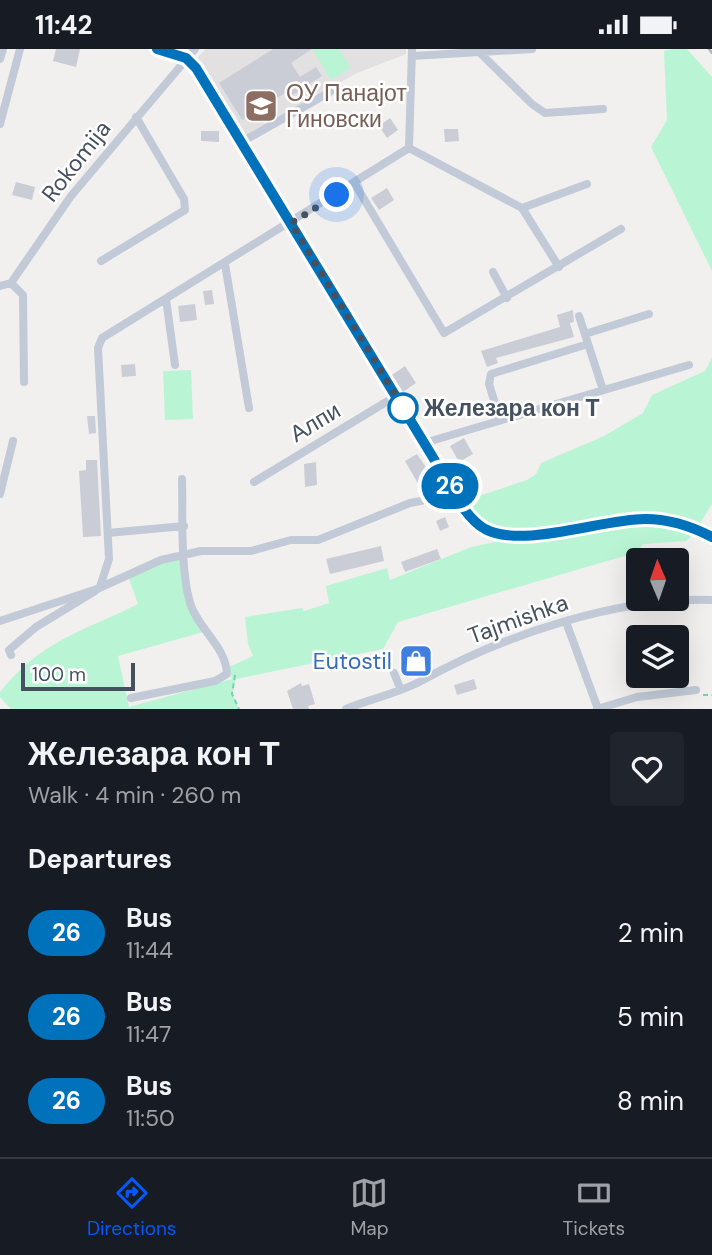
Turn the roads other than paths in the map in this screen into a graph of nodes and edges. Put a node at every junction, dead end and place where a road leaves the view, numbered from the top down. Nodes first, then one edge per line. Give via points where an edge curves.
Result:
1 (3, 49) edge
2 (20, 49) edge
3 (157, 49) edge
4 (195, 49) edge
5 (532, 49) edge
6 (412, 52) edge
7 (480, 53) junction
8 (186, 58) junction
9 (0, 59) edge
10 (330, 92) dead end
11 (603, 109) dead end
12 (136, 117) junction
13 (0, 124) edge
14 (240, 143) junction
15 (410, 148) junction
16 (355, 184) junction
17 (587, 184) dead end
18 (522, 208) junction
19 (291, 223) junction
20 (621, 229) dead end
21 (101, 261) dead end
22 (225, 264) junction
23 (559, 267) junction
24 (493, 272) dead end
25 (11, 283) junction
26 (0, 286) edge
27 (507, 298) junction
28 (166, 299) junction
29 (649, 314) dead end
30 (579, 316) dead end
31 (585, 334) junction
32 (588, 344) junction
33 (175, 365) dead end
34 (689, 365) dead end
35 (24, 382) dead end
36 (603, 390) junction
37 (396, 396) junction
38 (249, 408) dead end
39 (500, 420) junction
40 (13, 442) dead end
41 (424, 443) junction
42 (182, 479) dead end
43 (254, 482) dead end
44 (0, 494) edge
45 (456, 494) junction
46 (184, 526) junction
47 (108, 533) junction
48 (712, 537) edge
49 (183, 555) junction
50 (98, 588) junction
51 (712, 600) edge
52 (0, 621) edge
53 (566, 622) junction
54 (10, 655) dead end
55 (394, 673) dead end
56 (400, 688) junction
57 (696, 690) road end
58 (131, 698) dead end
59 (346, 709) edge
60 (598, 709) edge

1 - 9 street
2 - 13 street
3 - 8 street
4 - 8 street, Rokomija
5 - 7 street
6 - 7 street
6 - 15 street
7 - 11 street via 545,113
8 - 12 street, Rokomija
8 - 14 street via 203,78
10 - 14 street
12 - 21 street via 184,199 185,210
12 - 25 street, Rokomija via 71,196
14 - 19 street
15 - 16 street
15 - 18 street
16 - 19 street
16 - 27 street via 444,333
17 - 18 street
18 - 23 street
19 - 22 street
19 - 37 street
20 - 23 street
22 - 28 street
22 - 38 street
23 - 27 street
24 - 27 street
25 - 26 street
25 - 35 street via 23,295
28 - 33 street
28 - 47 street via 104,335 99,344
29 - 31 street
30 - 31 street
31 - 32 street
32 - 36 street
32 - 39 street via 490,375
34 - 36 street
36 - 39 street
37 - 41 street
37 - 43 street, Алпи
39 - 41 street
40 - 44 street
41 - 45 street
42 - 46 street
45 - 48 street via 479,524 499,533 542,533 642,519 678,523
45 - 49 street via 410,503 318,540 292,540 251,551
46 - 47 street
46 - 49 street
47 - 50 street via 108,563
49 - 50 street via 144,566
49 - 58 street via 191,605 224,658 227,674 215,681
50 - 52 street
50 - 54 street via 23,637 10,649
51 - 53 street, Tajmishka via 646,602
53 - 56 street, Tajmishka via 442,667 420,682
53 - 60 street
55 - 56 street
56 - 59 street, Tajmishka
57 - 60 street via 637,697

